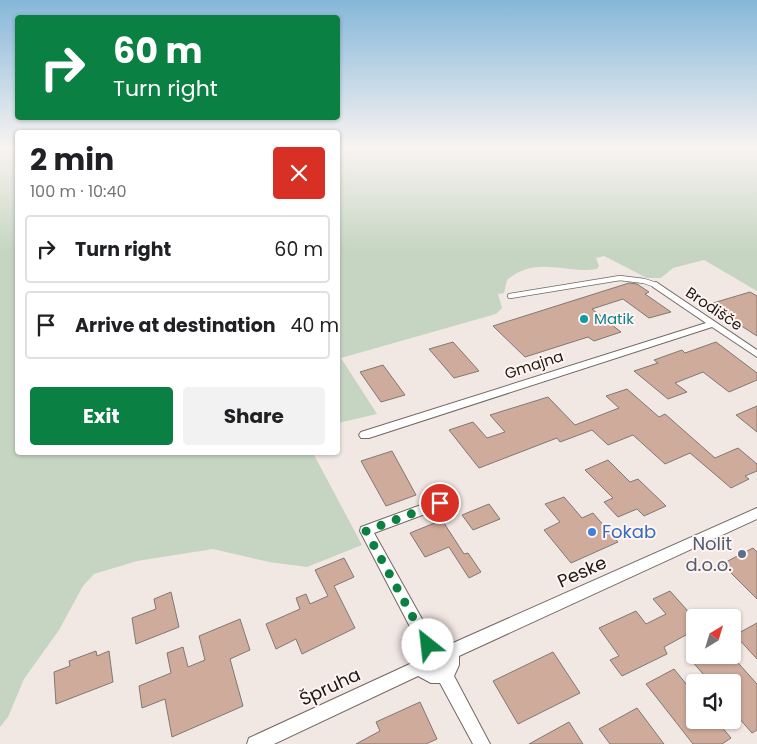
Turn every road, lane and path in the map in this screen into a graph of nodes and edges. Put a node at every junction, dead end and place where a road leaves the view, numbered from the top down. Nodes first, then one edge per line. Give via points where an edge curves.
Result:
1 (656, 286) joint
2 (510, 296) dead end
3 (712, 324) junction
4 (757, 354) edge
5 (365, 435) dead end
6 (440, 503) dead end
7 (757, 513) edge
8 (428, 645) junction
9 (450, 652) junction
10 (421, 667) junction
11 (444, 674) junction
12 (255, 744) edge
13 (482, 744) edge

1 - 2 lane via 640,279 620,279 584,282
1 - 3 street, Brodišče
3 - 4 street, Brodišče
3 - 5 street, Gmajna
6 - 8 street via 366,531
7 - 9 street, Peske
8 - 9 street via 437,644
8 - 10 street via 421,652
9 - 11 street via 452,662
10 - 11 street via 434,676
10 - 12 street, Špruha
11 - 13 street

